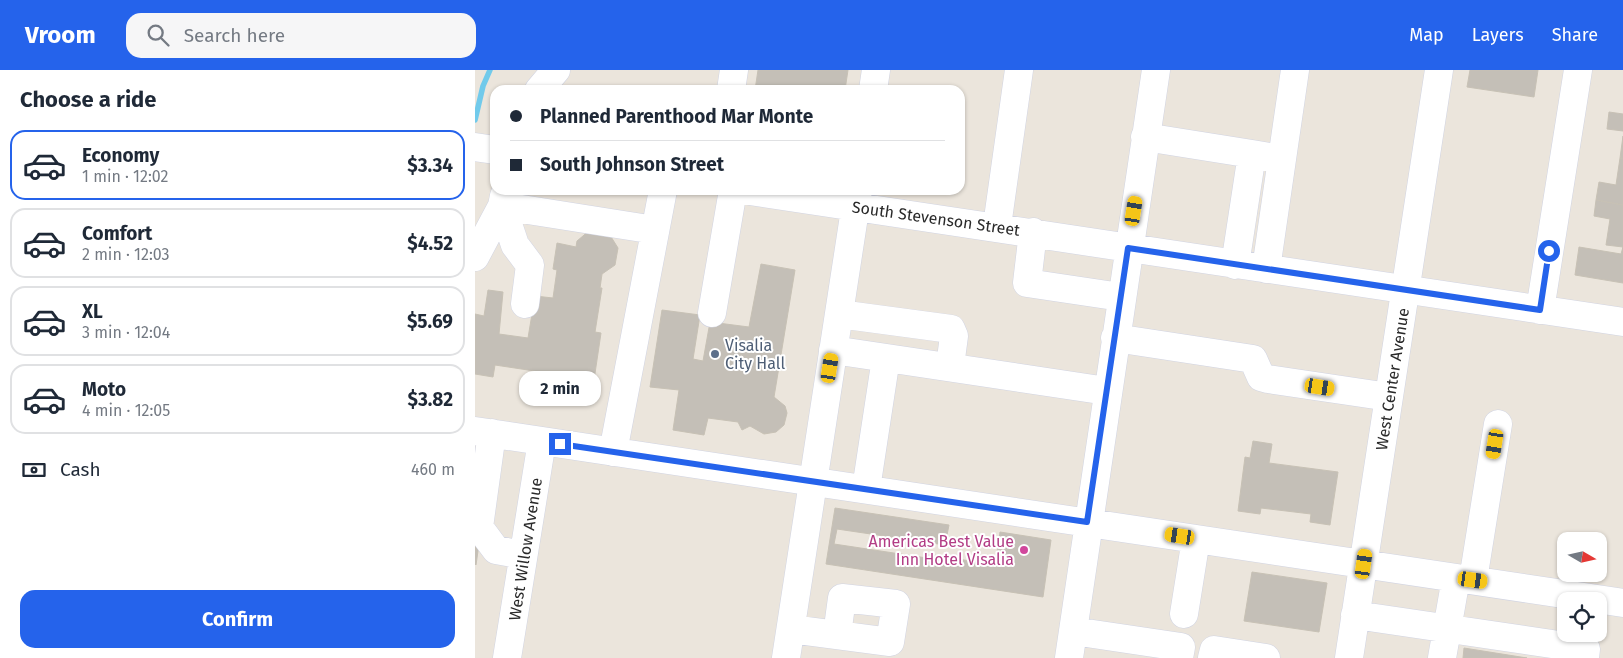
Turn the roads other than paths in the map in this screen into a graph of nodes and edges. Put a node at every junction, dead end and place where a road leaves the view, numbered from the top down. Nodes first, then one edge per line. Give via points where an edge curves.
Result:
1 (556, 70) edge
2 (734, 70) edge
3 (876, 70) edge
4 (1019, 70) edge
5 (1156, 70) edge
6 (1295, 70) edge
7 (1439, 70) edge
8 (1578, 70) edge
9 (543, 85) edge
10 (732, 85) edge
11 (874, 85) edge
12 (1145, 137) junction
13 (1252, 154) junction
14 (1282, 159) junction
15 (662, 195) edge
16 (732, 195) edge
17 (814, 195) edge
18 (503, 198) edge
19 (856, 198) edge
20 (997, 226) junction
21 (655, 230) junction
22 (1033, 232) junction
23 (1128, 248) junction
24 (475, 257) edge
25 (1235, 265) junction
26 (1266, 269) junction
27 (1406, 290) junction
28 (1121, 298) junction
29 (525, 304) dead end
30 (1540, 310) junction
31 (712, 313) dead end
32 (839, 314) junction
33 (1623, 322) edge
34 (1115, 338) junction
35 (833, 350) junction
36 (887, 358) junction
37 (950, 366) junction
38 (1107, 391) junction
39 (1389, 397) junction
40 (1498, 424) dead end
41 (484, 432) edge
42 (542, 441) junction
43 (613, 452) junction
44 (813, 482) junction
45 (866, 489) junction
46 (1087, 522) junction
47 (1196, 539) junction
48 (523, 555) junction
49 (1364, 564) junction
50 (1464, 579) junction
51 (1557, 594) edge
52 (1607, 601) edge
53 (1623, 603) edge
54 (1184, 614) dead end
55 (1355, 616) junction
56 (1447, 628) junction
57 (791, 629) junction
58 (1073, 631) junction
59 (837, 635) dead end
60 (1587, 647) edge
61 (1213, 654) edge
62 (507, 658) edge
63 (786, 658) edge
64 (1069, 658) edge
65 (1179, 658) edge
66 (1266, 658) edge
67 (1349, 658) edge
68 (1442, 658) edge

1 - 9 street
2 - 10 street
3 - 11 street
4 - 20 street
5 - 12 street
6 - 14 street
7 - 27 street, West Center Avenue
8 - 30 street
12 - 13 street
12 - 23 street
13 - 14 street
13 - 25 street
14 - 26 street
15 - 21 street
16 - 31 street
17 - 19 street, South Stevenson Street
18 - 21 street
18 - 24 street
18 - 29 street via 515,245 529,265
19 - 20 street, South Stevenson Street
19 - 32 street
20 - 22 street, South Stevenson Street
21 - 43 street
22 - 23 street, South Stevenson Street
22 - 28 street via 1027,283
23 - 25 street, South Stevenson Street
23 - 28 street
25 - 26 street, South Stevenson Street
26 - 27 street, South Stevenson Street
27 - 30 street, South Stevenson Street
27 - 39 street, West Center Avenue
28 - 34 street
30 - 33 street, South Stevenson Street
32 - 35 street
32 - 37 street via 951,329 954,336
34 - 38 street
34 - 39 street via 1253,359 1261,377 1268,379
35 - 36 street
35 - 44 street
36 - 37 street
36 - 45 street
37 - 38 street
38 - 46 street
39 - 49 street, West Center Avenue
40 - 50 street
41 - 42 street
41 - 48 street via 479,527 496,550
42 - 43 street
42 - 48 street, West Willow Avenue
43 - 44 street
44 - 45 street
44 - 57 street
45 - 46 street
46 - 47 street
46 - 58 street
47 - 49 street
47 - 54 street
48 - 62 street, West Willow Avenue
49 - 50 street
49 - 55 street, West Center Avenue
50 - 51 street
50 - 56 street
52 - 53 street
55 - 56 street
55 - 67 street, West Center Avenue
56 - 60 street
56 - 68 street
57 - 59 street
57 - 63 street
58 - 64 street
58 - 65 street via 1181,647
61 - 66 street

